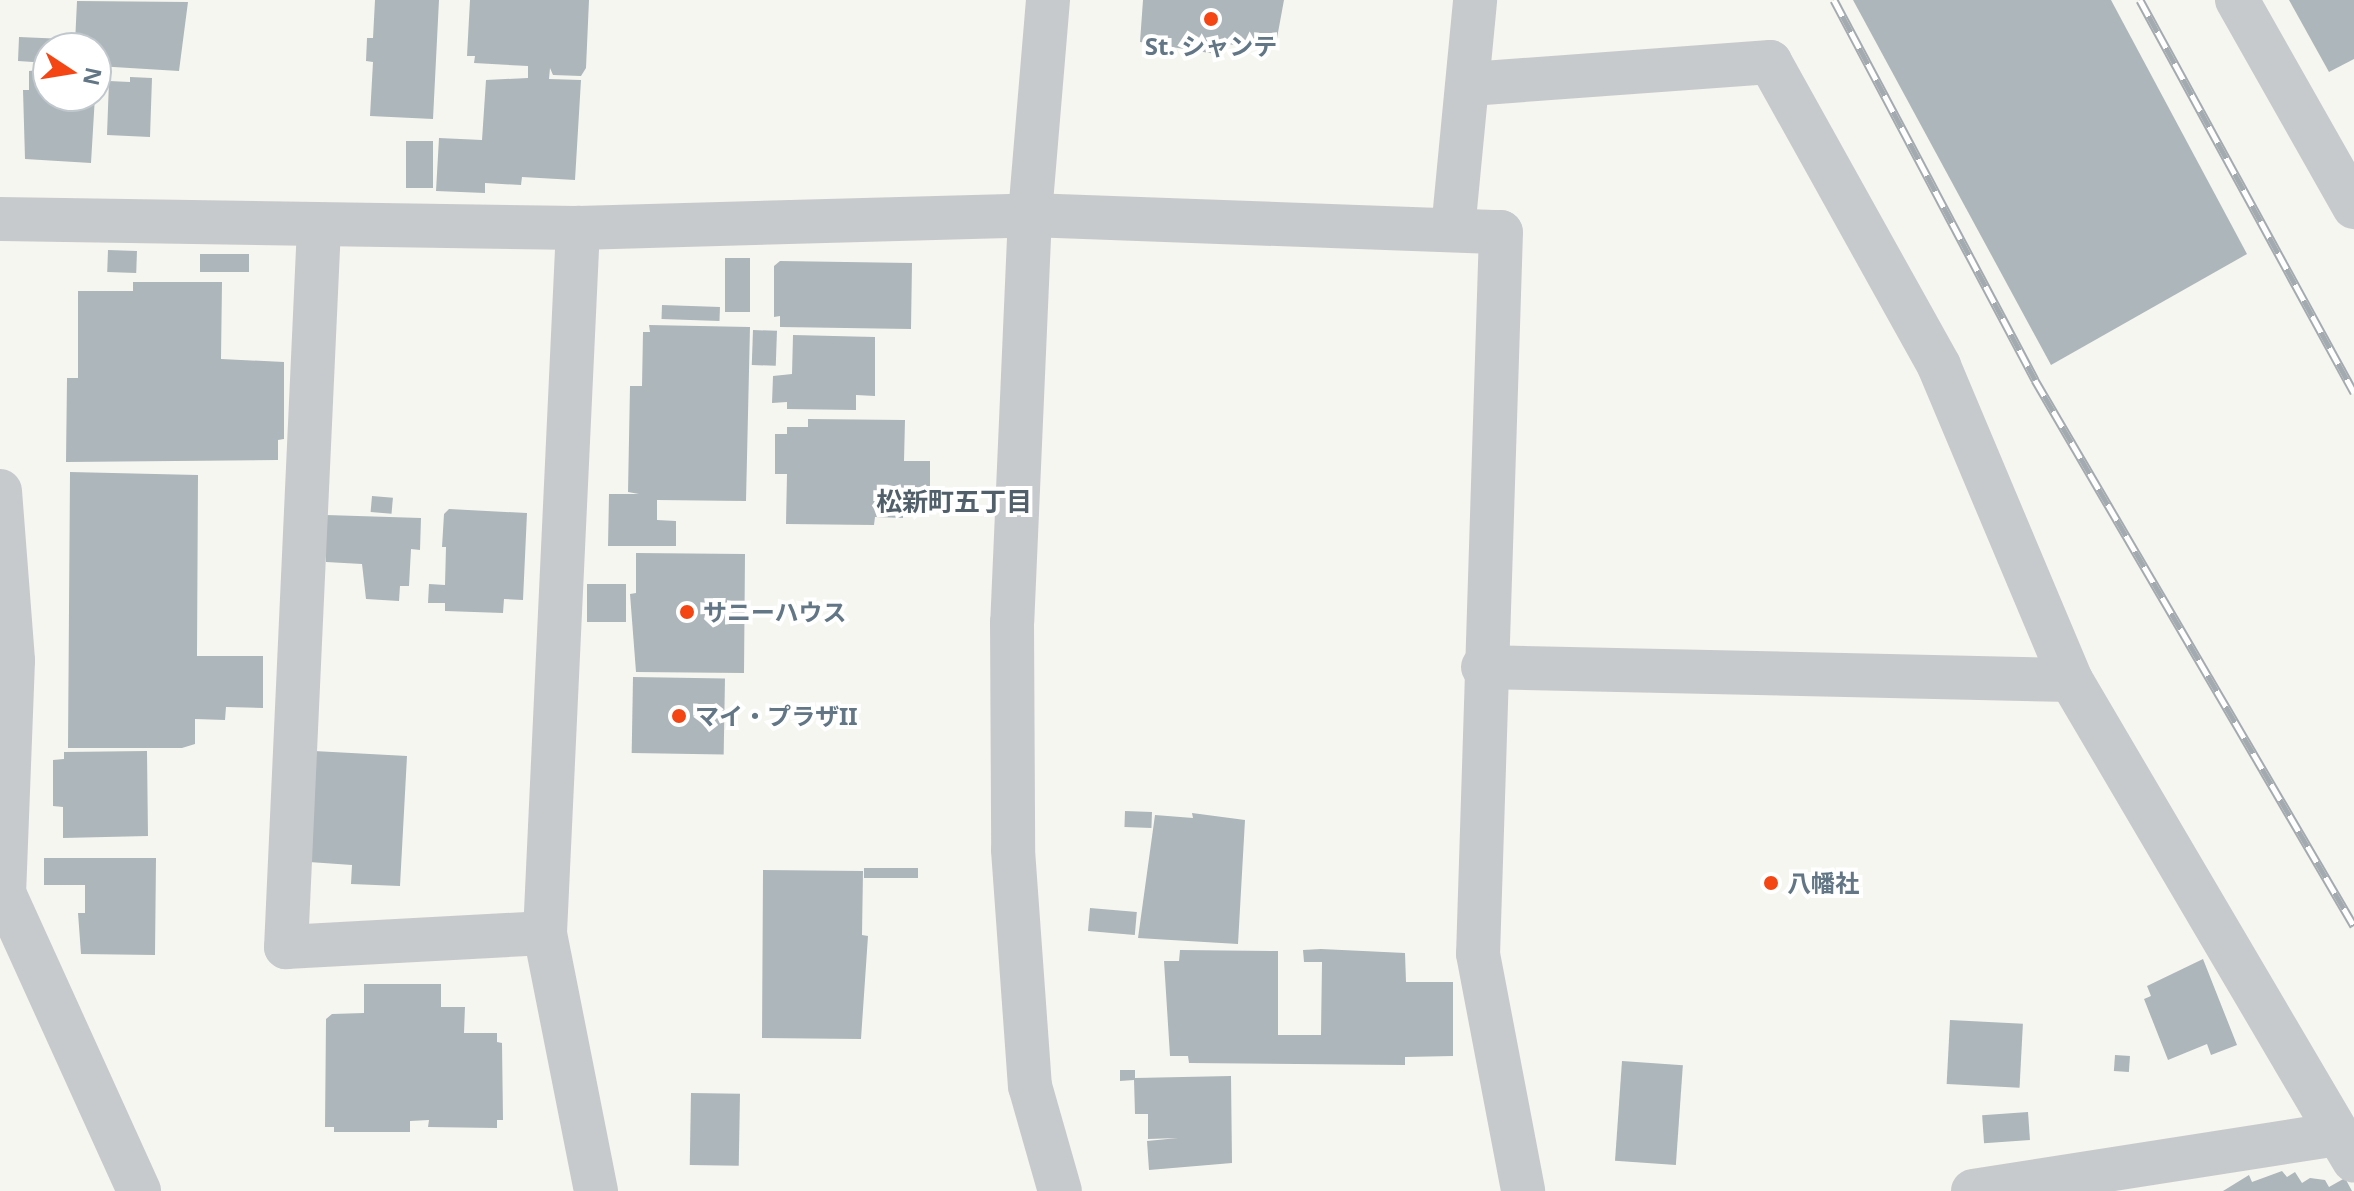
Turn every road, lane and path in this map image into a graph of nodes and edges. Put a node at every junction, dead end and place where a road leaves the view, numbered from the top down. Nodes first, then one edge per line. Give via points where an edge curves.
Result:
1 (1048, 0) edge
2 (1475, 0) edge
3 (2237, 0) edge
4 (1470, 84) junction
5 (2354, 207) edge
6 (1030, 215) junction
7 (0, 219) edge
8 (319, 227) junction
9 (578, 228) junction
10 (1453, 230) junction
11 (0, 491) edge
12 (1483, 667) junction
13 (2071, 680) junction
14 (545, 933) junction
15 (2346, 1148) edge
16 (139, 1191) edge
17 (596, 1191) edge
18 (1060, 1191) edge
19 (1523, 1191) edge
20 (1973, 1191) edge

1 - 6 street
2 - 4 street
3 - 5 street
4 - 10 street
4 - 13 street via 1770,62 1939,366
6 - 9 street
6 - 10 street
6 - 18 street via 1012,622 1013,850 1030,1086
7 - 8 street
8 - 9 street
8 - 14 street via 286,947
9 - 14 street
10 - 12 street via 1501,232
11 - 16 street via 13,661 4,893
12 - 13 street
12 - 19 street via 1478,954
13 - 15 street
14 - 17 street
15 - 20 street

